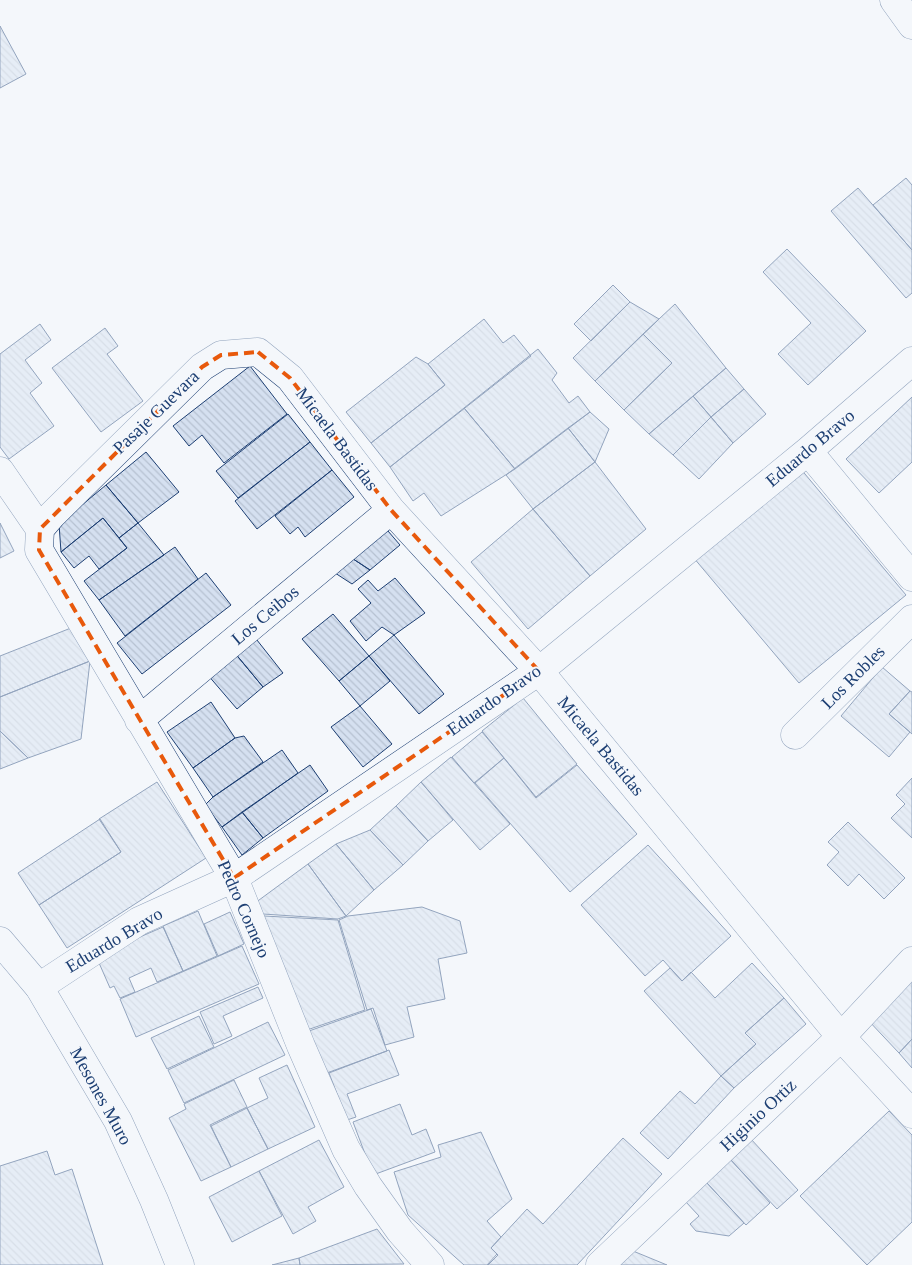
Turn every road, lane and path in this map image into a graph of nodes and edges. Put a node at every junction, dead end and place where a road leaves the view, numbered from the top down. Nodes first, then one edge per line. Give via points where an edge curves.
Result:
1 (894, 0) edge
2 (912, 25) edge
3 (912, 361) edge
4 (290, 378) joint
5 (808, 451) junction
6 (0, 471) edge
7 (390, 510) junction
8 (40, 529) junction
9 (912, 578) edge
10 (912, 618) edge
11 (538, 671) junction
12 (139, 720) junction
13 (795, 735) dead end
14 (234, 878) junction
15 (0, 941) edge
16 (912, 961) edge
17 (39, 987) junction
18 (841, 1037) junction
19 (912, 1114) edge
20 (180, 1265) edge
21 (430, 1265) edge
22 (600, 1265) edge

1 - 2 main road
3 - 5 main road, Eduardo Bravo
4 - 7 main road, Micaela Bastidas
4 - 8 main road, Pasaje Guevara via 258,352 221,355 202,367
5 - 9 main road
5 - 11 main road, Eduardo Bravo
6 - 8 main road
7 - 11 main road, Micaela Bastidas
7 - 12 main road, Los Ceibos
8 - 12 main road, Pedro Cornejo via 39,550
10 - 13 main road, Los Robles
11 - 14 main road, Eduardo Bravo
11 - 18 main road, Micaela Bastidas
12 - 14 main road, Pedro Cornejo
14 - 17 main road, Eduardo Bravo via 139,921
14 - 21 main road, Pedro Cornejo via 346,1150 400,1231
15 - 17 main road, Mesones Muro
16 - 18 main road, Higinio Ortiz
17 - 20 main road, Mesones Muro via 118,1122
18 - 19 main road, Micaela Bastidas
18 - 22 main road, Higinio Ortiz

